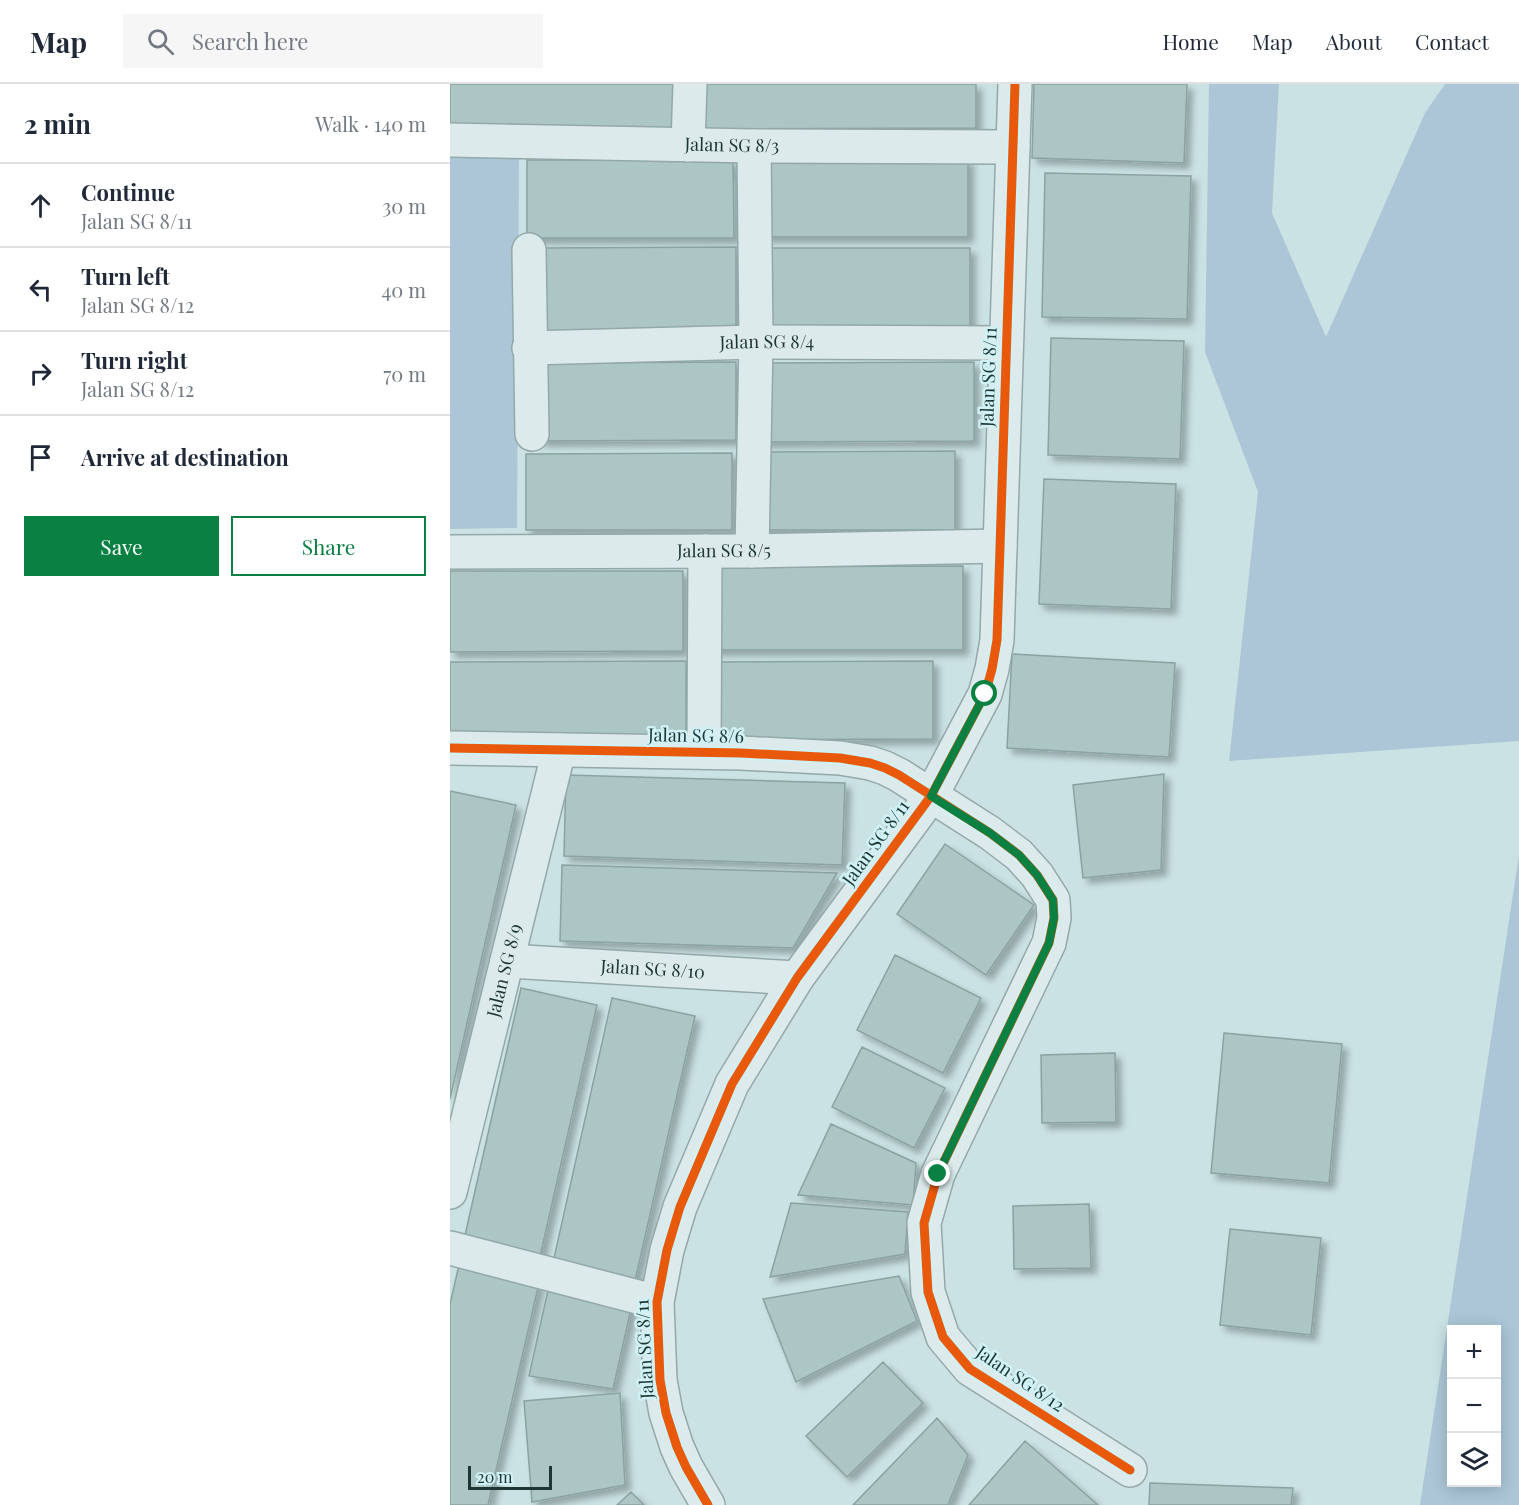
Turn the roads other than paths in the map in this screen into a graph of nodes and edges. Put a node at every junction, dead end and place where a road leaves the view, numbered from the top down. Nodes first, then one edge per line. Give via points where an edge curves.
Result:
1 (690, 84) edge
2 (1016, 84) edge
3 (450, 140) edge
4 (688, 145) junction
5 (754, 146) junction
6 (1013, 147) junction
7 (529, 250) dead end
8 (756, 342) junction
9 (1006, 343) junction
10 (529, 348) junction
11 (532, 434) dead end
12 (1000, 546) junction
13 (705, 551) junction
14 (752, 551) junction
15 (450, 552) edge
16 (450, 748) edge
17 (559, 750) junction
18 (704, 752) junction
19 (931, 796) junction
20 (507, 961) junction
21 (797, 978) junction
22 (459, 1118) edge
23 (450, 1192) edge
24 (450, 1248) edge
25 (657, 1302) junction
26 (1130, 1470) dead end
27 (708, 1505) edge

1 - 4 street
2 - 6 street, Jalan SG 8/11
3 - 4 street, Jalan SG 8/3
4 - 5 street, Jalan SG 8/3
5 - 6 street, Jalan SG 8/3
5 - 8 street
6 - 9 street, Jalan SG 8/11
7 - 10 street
8 - 9 street, Jalan SG 8/4
8 - 10 street, Jalan SG 8/4
8 - 14 street
9 - 12 street, Jalan SG 8/11
10 - 11 street
12 - 14 street, Jalan SG 8/5
12 - 19 street, Jalan SG 8/11 via 998,640 992,669 985,694
13 - 14 street, Jalan SG 8/5
13 - 15 street, Jalan SG 8/5
13 - 18 street
16 - 17 street, Jalan SG 8/6
17 - 18 street, Jalan SG 8/6
17 - 20 street, Jalan SG 8/9
18 - 19 street, Jalan SG 8/6 via 840,758 870,763 899,774
19 - 21 street, Jalan SG 8/11
19 - 26 street, Jalan SG 8/12 via 1019,855 1053,900 1054,918 1049,943 938,1174 924,1223 928,1292 943,1337 970,1369
20 - 21 street, Jalan SG 8/10
20 - 22 street, Jalan SG 8/9
21 - 25 street, Jalan SG 8/11 via 732,1084 680,1207
22 - 23 street, Jalan SG 8/9
24 - 25 street
25 - 27 street, Jalan SG 8/11 via 660,1380 666,1413 686,1467

